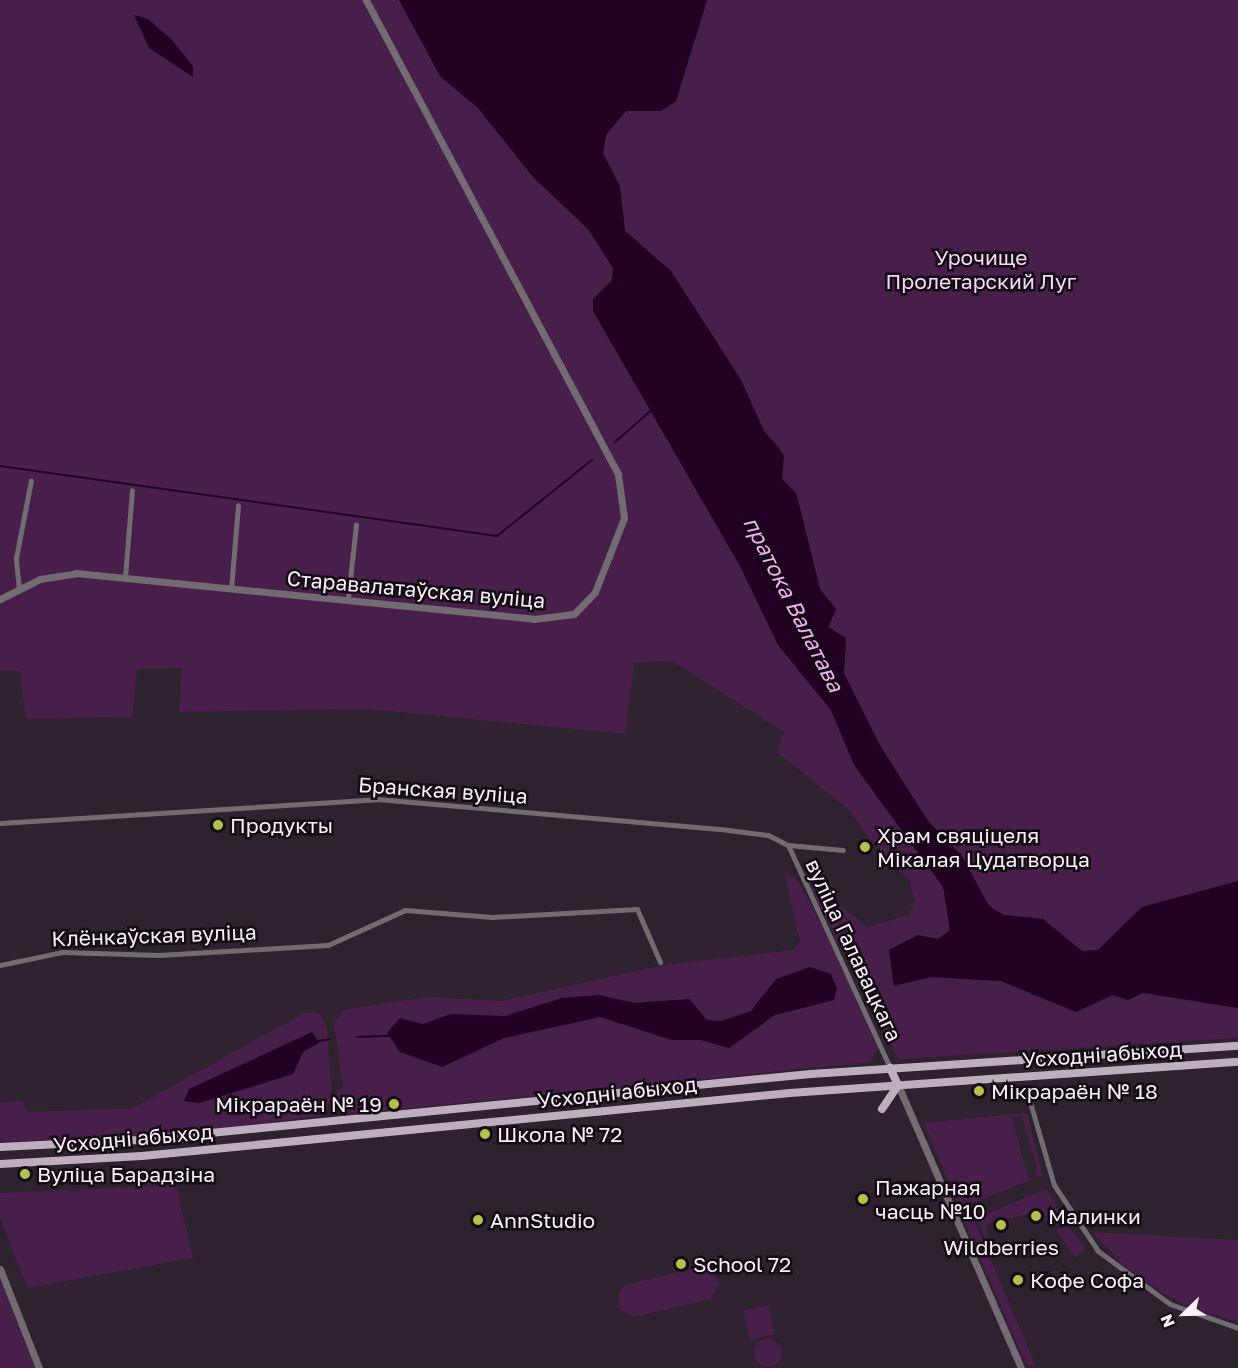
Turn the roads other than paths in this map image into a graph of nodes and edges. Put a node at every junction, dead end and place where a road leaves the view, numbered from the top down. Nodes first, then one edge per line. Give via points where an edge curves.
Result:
1 (366, 0) edge
2 (31, 480) dead end
3 (132, 490) dead end
4 (238, 505) dead end
5 (356, 524) dead end
6 (125, 577) junction
7 (19, 589) junction
8 (231, 589) junction
9 (348, 598) junction
10 (0, 599) edge
11 (0, 823) edge
12 (788, 845) junction
13 (843, 850) dead end
14 (660, 962) dead end
15 (0, 965) edge
16 (1238, 1046) edge
17 (1238, 1062) edge
18 (890, 1068) junction
19 (898, 1084) junction
20 (1030, 1102) dead end
21 (882, 1109) dead end
22 (0, 1147) edge
23 (0, 1164) edge
24 (0, 1269) edge
25 (1238, 1328) edge
26 (39, 1368) edge
27 (1021, 1368) edge

1 - 9 street, Старавалатаўская вуліца via 618,474 625,508 603,579 585,607 574,614 534,619
2 - 7 street via 16,558
3 - 6 street
4 - 8 street
5 - 9 street
6 - 7 street, Старавалатаўская вуліца via 63,574
6 - 8 street, Старавалатаўская вуліца
7 - 10 street, Старавалатаўская вуліца
8 - 9 street, Старавалатаўская вуліца
11 - 12 street, Бранская вуліца via 377,799 744,832
12 - 13 street, Бранская вуліца
12 - 18 street, вуліца Галавацкага
14 - 15 street, Клёнкаўская вуліца via 637,909 492,917 405,910 328,945 159,955 62,952
16 - 18 main road, Усходні абыход
17 - 19 main road, Усходні абыход
18 - 19 main road
18 - 22 main road, Усходні абыход via 140,1140
19 - 21 main road via 891,1103
19 - 23 main road, Усходні абыход via 152,1155
19 - 27 street
20 - 25 street via 1054,1185 1098,1251 1162,1300
24 - 26 street

